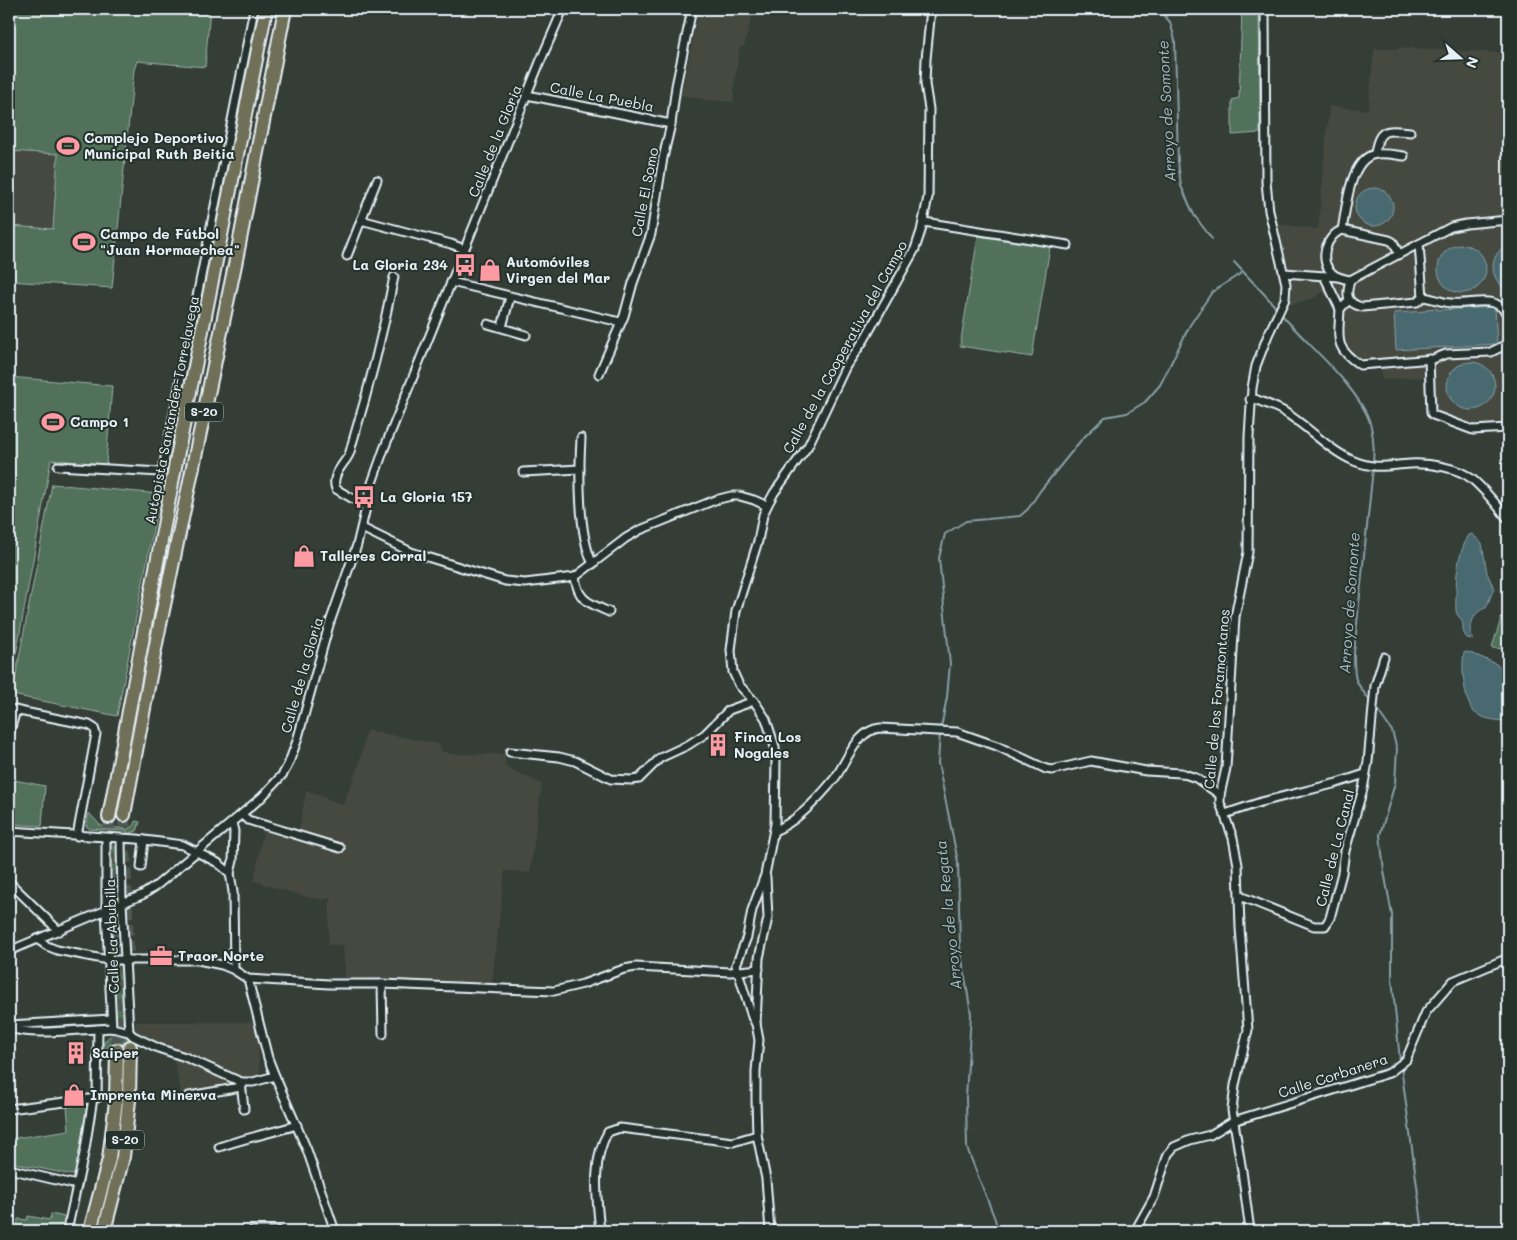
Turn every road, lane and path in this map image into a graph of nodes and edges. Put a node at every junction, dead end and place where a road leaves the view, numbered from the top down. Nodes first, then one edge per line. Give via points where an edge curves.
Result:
1 (254, 9) edge
2 (266, 9) edge
3 (285, 9) edge
4 (563, 9) edge
5 (692, 9) edge
6 (930, 9) edge
7 (1265, 9) edge
8 (527, 94) junction
9 (672, 124) junction
10 (1410, 132) dead end
11 (1375, 154) junction
12 (1404, 156) dead end
13 (377, 180) dead end
14 (361, 220) junction
15 (1508, 220) edge
16 (924, 222) junction
17 (1342, 230) junction
18 (1419, 244) junction
19 (1068, 245) dead end
20 (464, 250) junction
21 (1399, 254) junction
22 (347, 256) dead end
23 (1284, 273) junction
24 (1324, 276) junction
25 (394, 277) dead end
26 (1338, 277) junction
27 (1350, 280) junction
28 (451, 282) junction
29 (510, 297) junction
30 (1423, 297) junction
31 (1349, 300) junction
32 (1340, 309) junction
33 (1508, 316) edge
34 (620, 322) junction
35 (488, 324) dead end
36 (502, 327) junction
37 (526, 335) dead end
38 (1508, 339) edge
39 (1429, 359) junction
40 (599, 374) dead end
41 (1250, 399) junction
42 (1508, 428) edge
43 (581, 438) dead end
44 (58, 466) dead end
45 (580, 468) junction
46 (523, 472) dead end
47 (767, 506) junction
48 (367, 507) junction
49 (1508, 519) edge
50 (362, 528) junction
51 (593, 564) junction
52 (576, 577) junction
53 (609, 612) dead end
54 (1384, 657) dead end
55 (754, 701) junction
56 (12, 709) edge
57 (9, 735) edge
58 (510, 752) dead end
59 (1365, 774) junction
60 (1220, 795) junction
61 (1225, 814) junction
62 (124, 815) tunnel mouth
63 (242, 815) junction
64 (109, 817) tunnel mouth
65 (232, 823) junction
66 (9, 831) edge
67 (774, 831) junction
68 (77, 836) junction
69 (106, 838) junction
70 (121, 838) junction
71 (144, 840) junction
72 (340, 848) dead end
73 (196, 852) junction
74 (141, 867) dead end
75 (230, 873) junction
76 (765, 875) junction
77 (9, 882) edge
78 (1240, 896) junction
79 (122, 902) junction
80 (106, 909) junction
81 (59, 931) junction
82 (38, 939) junction
83 (9, 951) edge
84 (1508, 958) edge
85 (108, 960) junction
86 (124, 960) junction
87 (759, 969) junction
88 (234, 970) junction
89 (738, 970) junction
90 (248, 978) junction
91 (382, 984) junction
92 (111, 1019) junction
93 (756, 1024) junction
94 (9, 1026) edge
95 (112, 1028) junction
96 (98, 1029) junction
97 (128, 1032) junction
98 (383, 1034) dead end
99 (130, 1047) tunnel mouth
100 (117, 1050) tunnel mouth
101 (275, 1076) junction
102 (241, 1085) junction
103 (189, 1096) dead end
104 (95, 1098) junction
105 (9, 1109) edge
106 (244, 1109) dead end
107 (1233, 1121) junction
108 (297, 1125) junction
109 (757, 1135) junction
110 (219, 1147) dead end
111 (9, 1170) edge
112 (78, 1184) junction
113 (67, 1231) edge
114 (90, 1231) edge
115 (104, 1231) edge
116 (252, 1231) edge
117 (278, 1231) edge
118 (335, 1231) edge
119 (600, 1231) edge
120 (770, 1231) edge
121 (1135, 1231) edge
122 (1250, 1231) edge

1 - 44 street via 162,468 160,472
2 - 64 highway, Autopista Santander-Torrelavega / S-20
3 - 62 highway, S-20
4 - 8 street, Calle de la Gloria
5 - 9 street, Calle El Somo via 676,86
6 - 16 street, Calle de la Cooperativa del Campo via 925,84 928,197
7 - 23 street via 1266,182 1269,211
8 - 9 street, Calle La Puebla
8 - 20 street, Calle de la Gloria
9 - 34 street, Calle El Somo via 651,234
10 - 11 street via 1385,131 1377,141
11 - 12 street
11 - 17 street via 1365,159 1356,172 1344,210
13 - 14 street
14 - 20 street
14 - 22 street
15 - 18 street via 1451,227
16 - 19 street
16 - 47 street, Calle de la Cooperativa del Campo via 915,249 846,366 808,446
17 - 21 street via 1389,240
17 - 26 street via 1331,236 1326,250 1328,268
18 - 21 street
18 - 30 street
20 - 28 street, Calle de la Gloria
21 - 27 street
23 - 24 street
23 - 41 street, Calle de los Foramontanos via 1283,303 1256,366
24 - 26 street
24 - 32 street
25 - 48 street via 366,400 349,456 334,484 336,489
26 - 27 street
27 - 31 street
28 - 29 street
28 - 48 street, Calle de la Gloria via 384,449
29 - 34 street
29 - 36 street
30 - 31 street via 1416,302 1362,307
30 - 33 street via 1450,304 1491,301 1499,304
31 - 32 street
32 - 39 street via 1342,351 1360,365
34 - 40 street, Calle El Somo
35 - 36 street
36 - 37 street
38 - 39 street via 1491,352 1446,354
39 - 42 street via 1433,415 1473,430
41 - 49 street via 1283,412 1339,452 1368,466 1420,464 1455,471 1471,478
41 - 60 street, Calle de los Foramontanos via 1249,546 1235,617 1226,768
43 - 45 street
45 - 46 street
45 - 51 street via 583,525
47 - 51 street via 740,496 715,500 640,530
47 - 55 street via 736,611 731,650 736,679
48 - 50 street, Calle de la Gloria
50 - 52 street via 411,552 505,581 525,583
50 - 63 street, Calle de la Gloria via 288,765 270,791
51 - 52 street
52 - 53 street via 581,597
54 - 59 street, Calle de La Canal via 1375,686
55 - 58 street via 729,710 705,734 660,758 639,779 611,779 560,757
55 - 67 street via 766,719 775,747
56 - 57 street
56 - 68 street via 94,728 96,734
59 - 61 street, Calle de La Canal
59 - 78 street, Calle de La Canal via 1342,874 1325,926 1314,926
60 - 61 street, Calle de los Foramontanos
60 - 67 street via 1196,778 1181,774 1091,760 1052,770 957,732 872,728 805,810
61 - 78 street, Calle de los Foramontanos via 1238,865
63 - 65 street, Calle de la Gloria
63 - 72 street via 248,820
65 - 73 street, Calle de la Gloria
65 - 75 street via 233,861
66 - 68 street
67 - 76 street
68 - 69 street
69 - 70 street
69 - 80 street, Calle La Abubilla
70 - 71 street
70 - 79 street, Calle La Abubilla
71 - 73 street via 183,845
71 - 74 street
73 - 75 street
73 - 79 street, Calle de la Gloria via 156,886
75 - 88 street
76 - 87 street via 768,918
76 - 89 street via 736,965
77 - 81 street
78 - 107 street, Calle de los Foramontanos via 1248,1030 1233,1098
79 - 80 street, Calle de la Gloria
79 - 86 street, Calle La Abubilla
80 - 81 street, Calle de la Gloria
80 - 85 street, Calle La Abubilla
81 - 82 street, Calle de la Gloria
82 - 83 street, Calle de la Gloria
82 - 85 street via 57,950
84 - 107 street, Calle Corbanera via 1453,981 1426,1012 1406,1060 1389,1073
85 - 86 street
85 - 92 street, Calle La Abubilla
86 - 88 street via 198,960
86 - 97 street, Calle La Abubilla
87 - 89 street
87 - 93 street
88 - 90 street
89 - 91 street via 636,967 554,991
89 - 93 street
90 - 91 street
90 - 101 street
91 - 98 street
92 - 94 street
92 - 95 street, Calle La Abubilla
93 - 109 street via 759,1040
94 - 96 street via 18,1031 35,1032
95 - 96 street
95 - 97 street
96 - 104 street
97 - 102 street
99 - 115 highway, S-20 via 130,1100 122,1157
100 - 114 highway, S-20 via 116,1101 109,1159
101 - 102 street
101 - 108 street
102 - 103 street
102 - 106 street
104 - 105 street
104 - 112 street
107 - 121 street, Calle Corbanera via 1210,1136 1174,1147 1168,1154 1154,1197
107 - 122 street, Calle de los Foramontanos
108 - 110 street
108 - 118 street
109 - 119 street via 733,1142 620,1128 608,1132 598,1162
109 - 120 street via 766,1179
111 - 112 street
112 - 113 street
116 - 117 street

